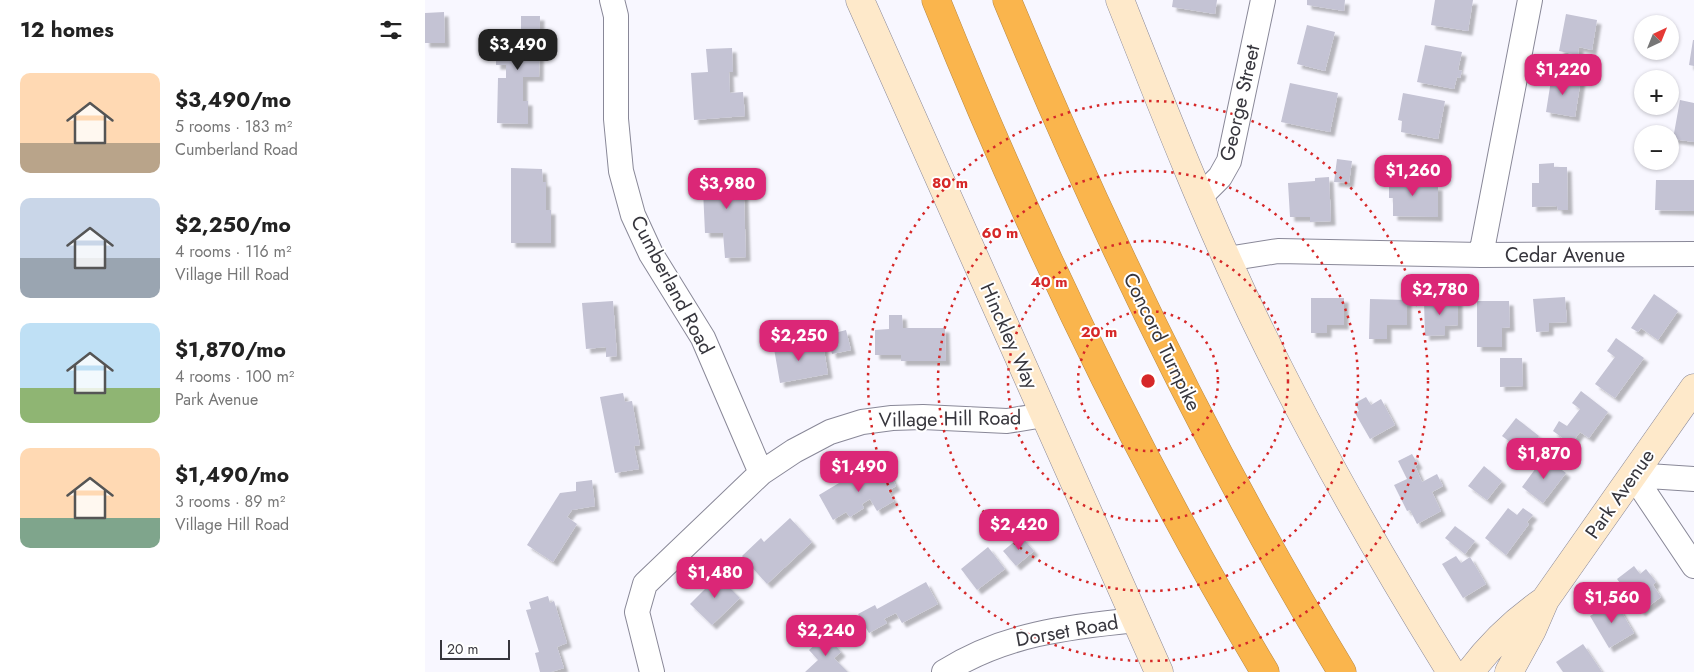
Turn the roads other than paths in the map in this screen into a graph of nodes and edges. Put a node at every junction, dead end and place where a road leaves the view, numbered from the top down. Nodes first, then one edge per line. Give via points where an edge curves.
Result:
1 (612, 0) edge
2 (860, 0) edge
3 (936, 0) edge
4 (1007, 0) edge
5 (1120, 0) edge
6 (1263, 0) edge
7 (1530, 0) edge
8 (1200, 197) junction
9 (1694, 254) edge
10 (1481, 255) junction
11 (1227, 259) junction
12 (1694, 388) edge
13 (1044, 415) junction
14 (761, 473) junction
15 (1633, 475) junction
16 (1694, 479) edge
17 (1694, 566) edge
18 (1545, 600) junction
19 (1136, 620) junction
20 (652, 672) edge
21 (944, 672) edge
22 (1159, 672) edge
23 (1265, 672) edge
24 (1342, 672) edge
25 (1451, 672) edge
26 (1470, 672) edge
27 (1509, 672) edge

1 - 14 street, Cumberland Road via 616,16 616,119 621,171 633,215 651,254 703,338
2 - 13 main road, Hinckley Way
3 - 23 highway via 1015,187 1088,343 1174,512
4 - 24 highway, Concord Turnpike via 1067,142 1143,304 1214,446
5 - 8 main road
6 - 8 street, George Street via 1229,161 1220,178
7 - 10 street
8 - 11 main road
9 - 10 street, Cedar Avenue
10 - 11 street, Cedar Avenue via 1278,251
11 - 25 main road via 1331,470
12 - 15 main road, Park Avenue
13 - 14 street, Village Hill Road via 1007,422 923,417 862,422 830,432
13 - 19 main road, Hinckley Way
14 - 20 street, Village Hill Road via 645,584 637,612
15 - 16 street
15 - 17 street
15 - 18 main road, Park Avenue
18 - 26 main road, Park Avenue via 1513,624
18 - 27 main road, Park Avenue
19 - 21 street, Dorset Road via 1040,632 999,644
19 - 22 main road, Hinckley Way

